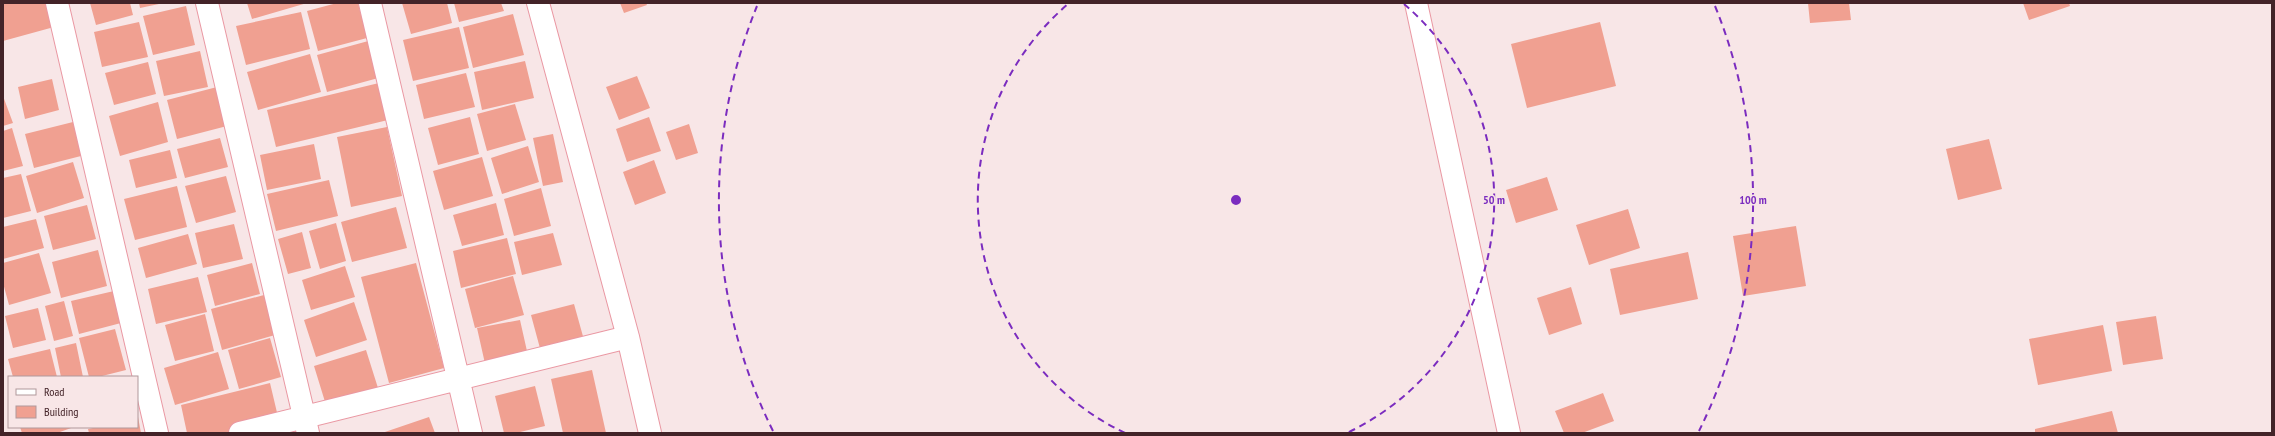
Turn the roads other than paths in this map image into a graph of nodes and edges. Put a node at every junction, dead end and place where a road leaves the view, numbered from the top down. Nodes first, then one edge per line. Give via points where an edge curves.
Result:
1 (57, 3) edge
2 (207, 3) edge
3 (370, 3) edge
4 (538, 3) edge
5 (1416, 3) edge
6 (628, 337) junction
7 (459, 379) junction
8 (306, 424) edge
9 (157, 433) edge
10 (240, 433) edge
11 (471, 433) edge
12 (650, 433) edge
13 (1509, 433) edge

1 - 9 street
2 - 8 street
3 - 7 street
4 - 6 street
5 - 13 street
6 - 7 street
6 - 12 street
7 - 8 street
7 - 11 street
8 - 10 street

